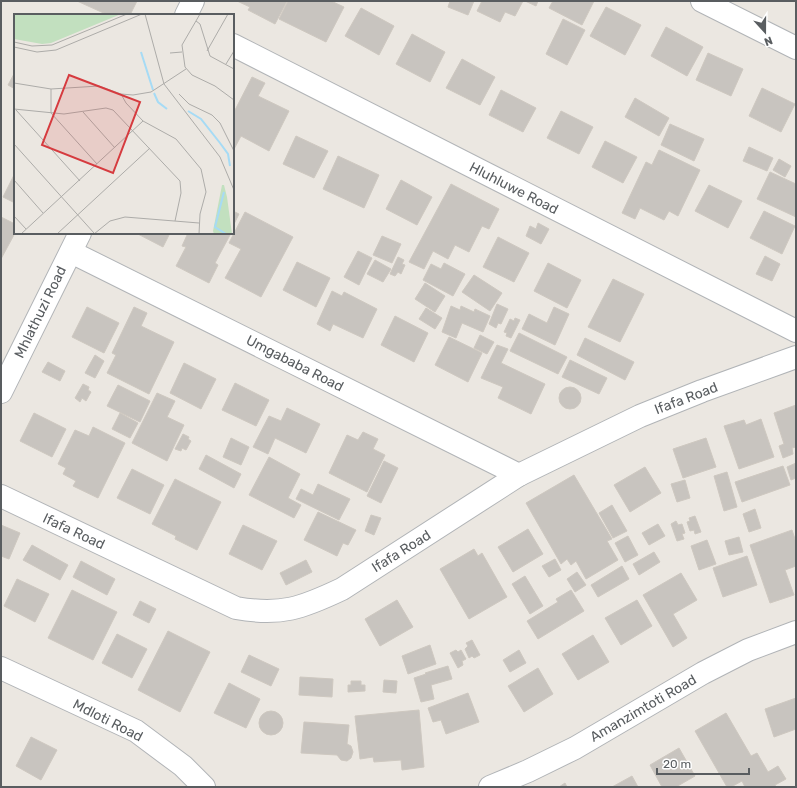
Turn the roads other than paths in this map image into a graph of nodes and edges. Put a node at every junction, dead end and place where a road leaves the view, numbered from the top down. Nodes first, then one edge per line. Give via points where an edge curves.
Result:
1 (193, 1) edge
2 (702, 1) edge
3 (186, 14) edge
4 (234, 46) edge
5 (796, 48) edge
6 (75, 242) edge
7 (796, 331) edge
8 (796, 358) edge
9 (1, 392) edge
10 (520, 475) junction
11 (1, 496) edge
12 (796, 632) edge
13 (1, 668) edge
14 (204, 787) edge
15 (490, 787) edge

1 - 3 street
2 - 5 street
4 - 7 street, Hluhluwe Road
6 - 9 street, Mhlathuzi Road
6 - 10 street, Umgababa Road
8 - 10 street, Ifafa Road via 640,416
10 - 11 street, Ifafa Road via 342,589 311,604 283,611 260,612 236,608 220,601
12 - 15 street, Amanzimtoti Road via 748,650 703,673 575,748
13 - 14 street, Mdloti Road via 136,731 183,766

